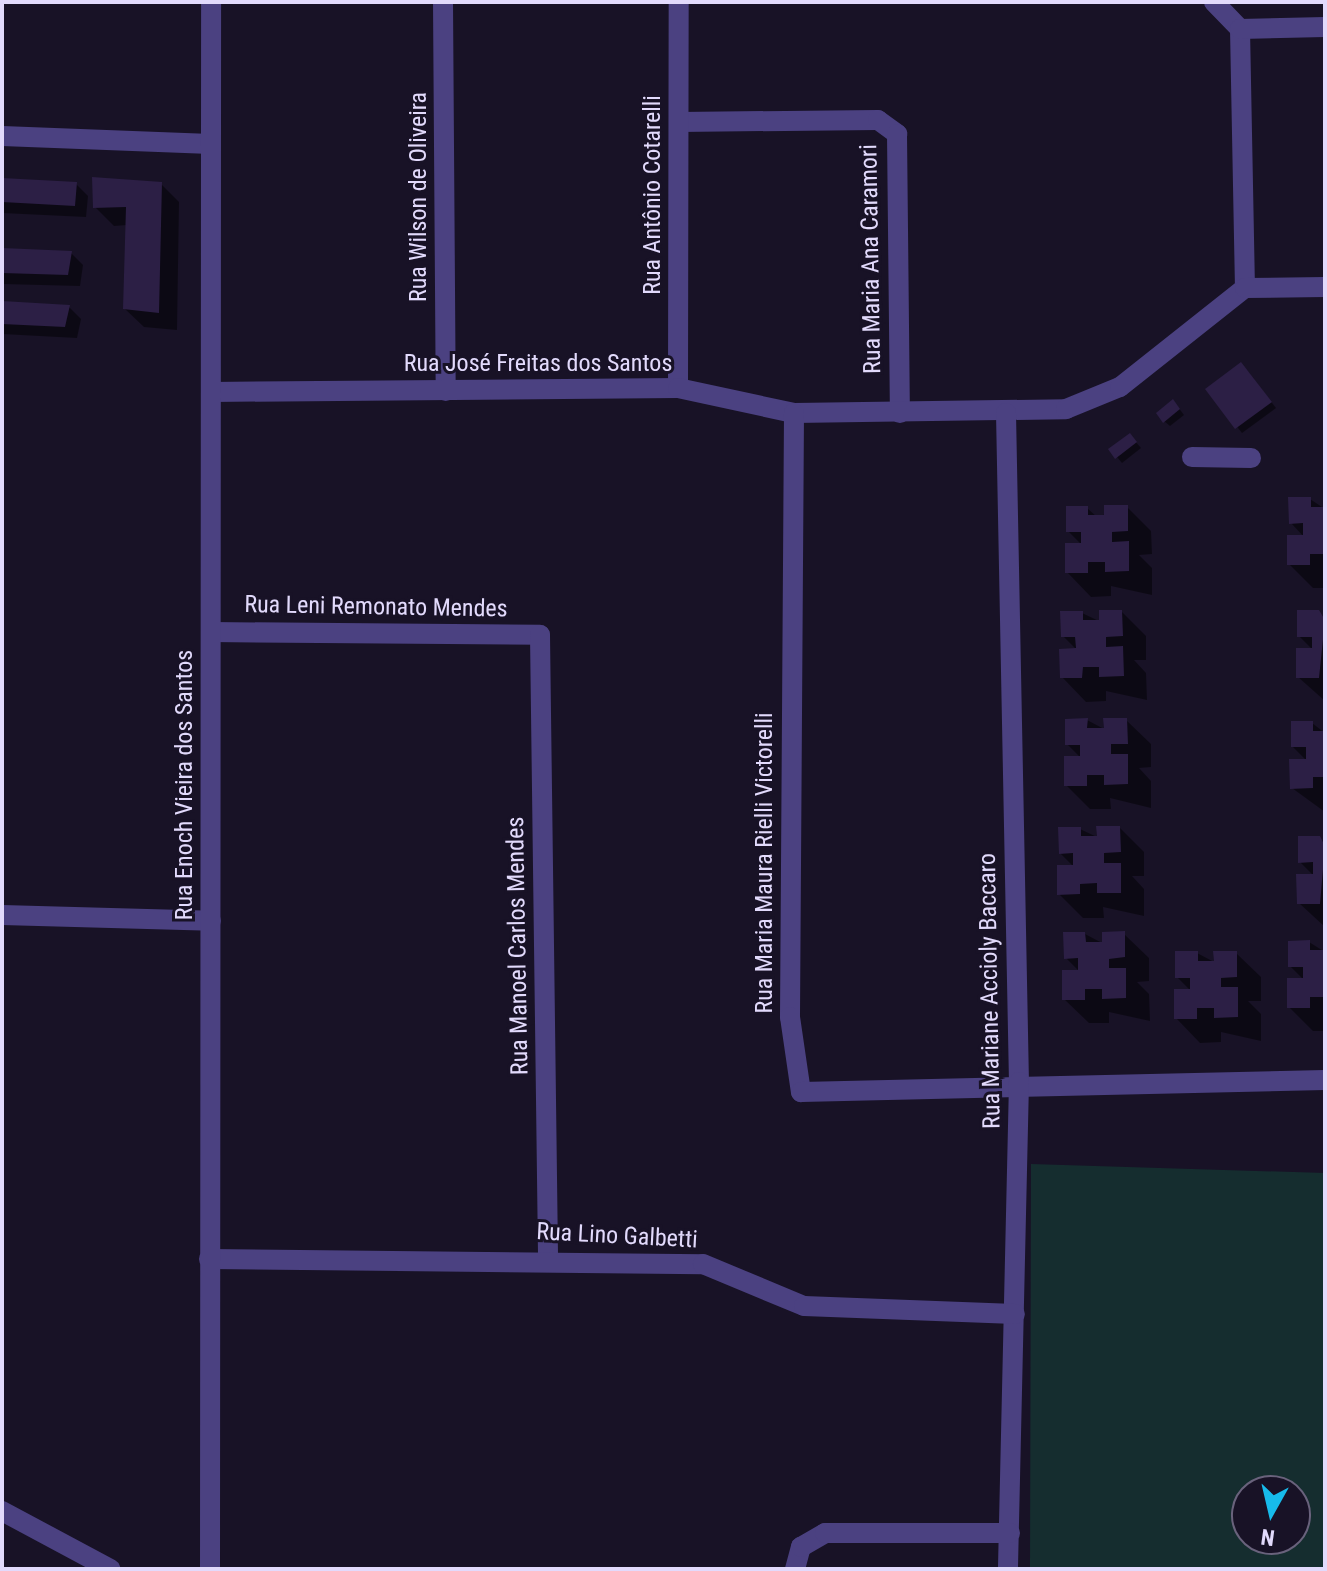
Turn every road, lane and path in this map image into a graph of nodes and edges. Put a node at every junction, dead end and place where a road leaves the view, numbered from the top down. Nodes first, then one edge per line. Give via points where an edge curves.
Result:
1 (211, 2) edge
2 (443, 2) edge
3 (679, 2) edge
4 (1214, 2) edge
5 (1325, 27) edge
6 (1240, 29) junction
7 (679, 122) junction
8 (2, 136) edge
9 (211, 144) junction
10 (1325, 287) edge
11 (1245, 288) junction
12 (678, 388) junction
13 (446, 391) junction
14 (211, 392) junction
15 (794, 413) junction
16 (900, 413) junction
17 (1006, 413) junction
18 (1192, 457) dead end
19 (1251, 458) dead end
20 (211, 632) junction
21 (540, 635) joint
22 (2, 915) edge
23 (211, 921) junction
24 (1325, 1080) edge
25 (1019, 1082) junction
26 (548, 1257) junction
27 (209, 1259) junction
28 (1015, 1314) junction
29 (2, 1511) edge
30 (1010, 1533) junction
31 (110, 1569) edge
32 (210, 1569) edge
33 (795, 1569) edge
34 (1008, 1569) edge

1 - 9 street, Rua Enoch Vieira dos Santos
2 - 13 street, Rua Wilson de Oliveira
3 - 7 street, Rua Antônio Cotarelli
4 - 6 street
5 - 6 street
6 - 11 street
7 - 12 street, Rua Antônio Cotarelli
7 - 16 street, Rua Maria Ana Caramori via 878,120 897,134
8 - 9 street
9 - 14 street, Rua Enoch Vieira dos Santos
10 - 11 street
11 - 17 street, Rua José Freitas dos Santos via 1100,398 1066,409
12 - 13 street, Rua José Freitas dos Santos
12 - 15 street, Rua José Freitas dos Santos
13 - 14 street, Rua José Freitas dos Santos
14 - 20 street, Rua Enoch Vieira dos Santos
15 - 16 street, Rua José Freitas dos Santos
15 - 25 street, Rua Maria Maura Rielli Victorelli via 795,1080 801,1092 814,1094
16 - 17 street, Rua José Freitas dos Santos
17 - 25 street, Rua Mariane Accioly Baccaro
18 - 19 street
20 - 21 street, Rua Leni Remonato Mendes
20 - 23 street, Rua Enoch Vieira dos Santos
21 - 26 street, Rua Manoel Carlos Mendes
22 - 23 street
23 - 27 street, Rua Enoch Vieira dos Santos
24 - 25 street
25 - 28 street, Rua Mariane Accioly Baccaro
26 - 27 street, Rua Lino Galbetti
26 - 28 street, Rua Lino Galbetti via 703,1264 804,1306
27 - 32 street, Rua Enoch Vieira dos Santos
28 - 30 street, Rua Mariane Accioly Baccaro
29 - 31 street
30 - 33 street via 825,1533 801,1547
30 - 34 street, Rua Mariane Accioly Baccaro

